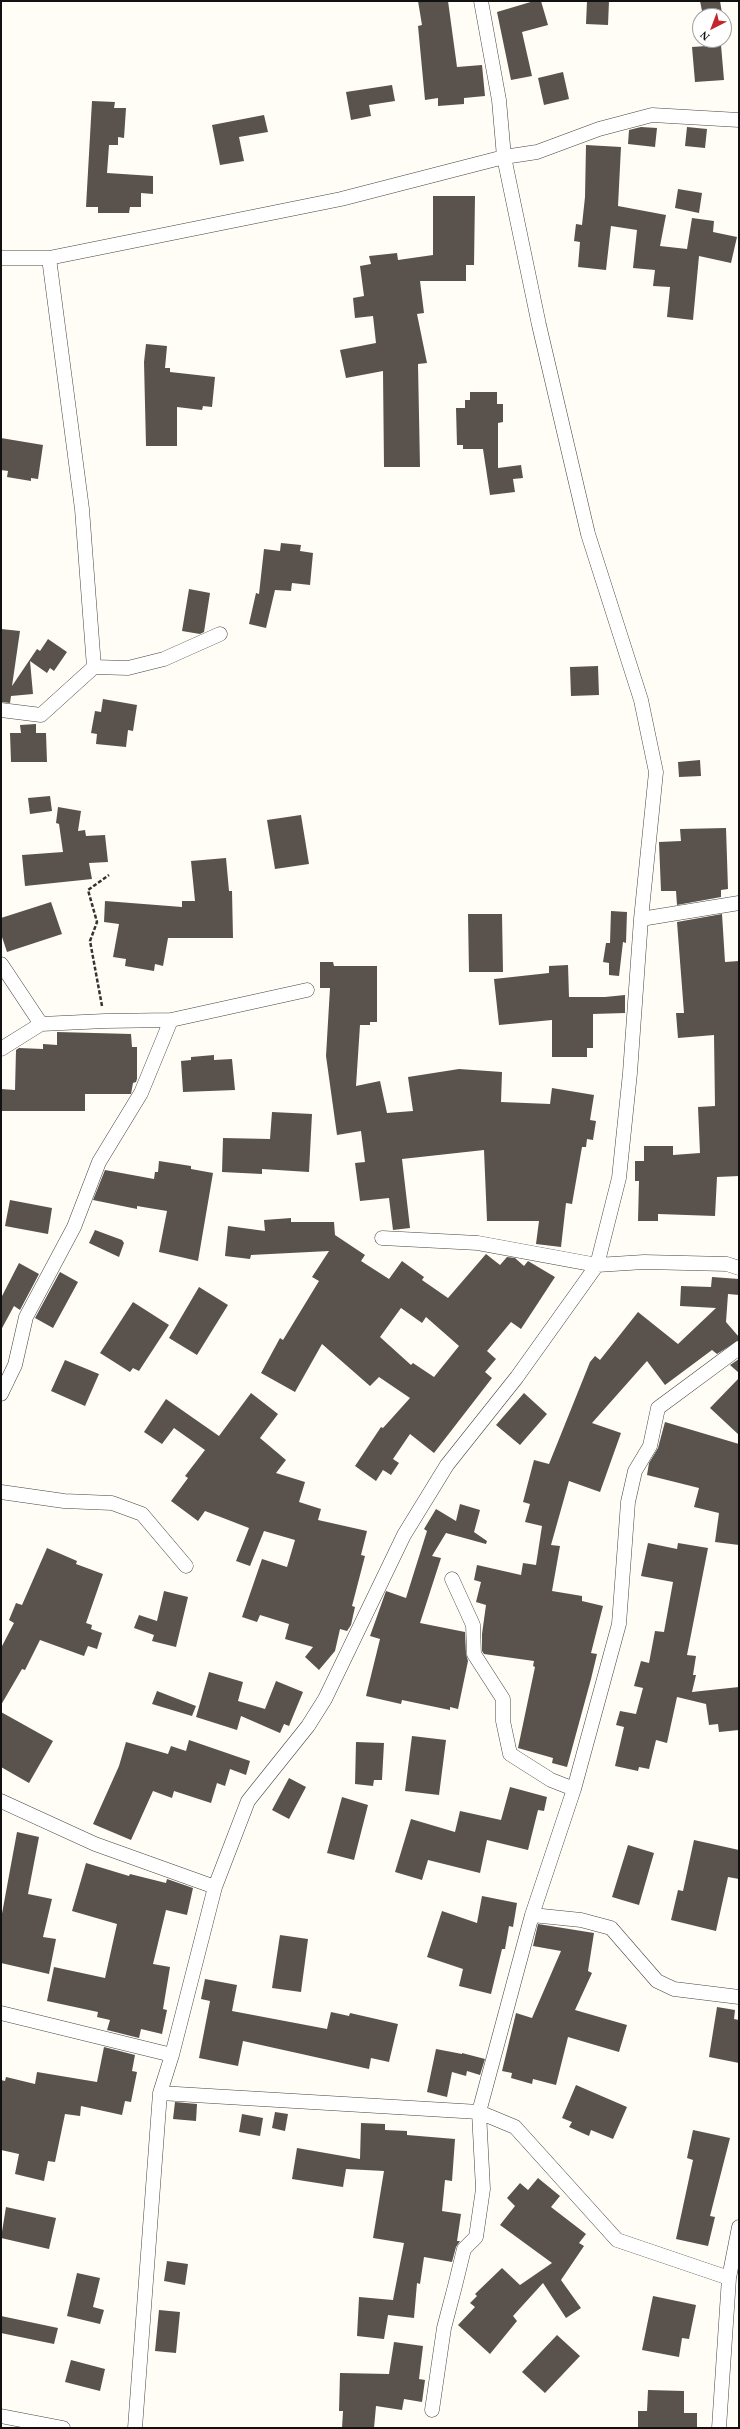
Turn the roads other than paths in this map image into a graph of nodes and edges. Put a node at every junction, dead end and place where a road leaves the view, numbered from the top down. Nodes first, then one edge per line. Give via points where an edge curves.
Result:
1 (481, 1) edge
2 (739, 120) edge
3 (504, 157) junction
4 (1, 258) edge
5 (49, 258) junction
6 (220, 634) dead end
7 (94, 667) junction
8 (1, 710) edge
9 (739, 903) edge
10 (641, 919) junction
11 (1, 964) edge
12 (307, 990) dead end
13 (170, 1020) junction
14 (41, 1024) junction
15 (1, 1048) edge
16 (382, 1238) dead end
17 (597, 1265) junction
18 (739, 1268) edge
19 (739, 1348) edge
20 (1, 1394) edge
21 (1, 1492) edge
22 (186, 1566) dead end
23 (452, 1578) dead end
24 (574, 1789) junction
25 (1, 1801) edge
26 (215, 1887) junction
27 (532, 1915) junction
28 (739, 1997) edge
29 (1, 2013) edge
30 (172, 2055) junction
31 (160, 2093) junction
32 (479, 2112) junction
33 (739, 2227) edge
34 (729, 2278) junction
35 (432, 2410) dead end
36 (1, 2416) edge
37 (63, 2428) edge
38 (135, 2428) edge
39 (719, 2428) edge

1 - 3 street via 499,100
2 - 3 street via 652,115 537,152
3 - 5 street via 341,199
3 - 10 street via 539,326 588,534 641,700 656,772
4 - 5 street
5 - 7 street via 82,509
6 - 7 street via 164,659 128,668
7 - 8 street via 41,715
9 - 10 street
10 - 17 street via 630,1073 619,1178
11 - 14 street
12 - 13 street
13 - 14 street
13 - 20 street via 141,1094 99,1162 74,1227 26,1317 15,1365
14 - 15 street
16 - 17 street via 478,1243
17 - 18 street via 727,1264
17 - 26 street via 518,1377 447,1465 404,1535 325,1699 308,1726 248,1801
19 - 24 street via 658,1408 650,1446 634,1471 628,1502 619,1624
21 - 22 street via 64,1501 112,1503 142,1514
23 - 24 street via 473,1625 474,1654 503,1699 503,1722 510,1754 551,1780
24 - 27 street
25 - 26 street via 95,1844
26 - 30 street
27 - 28 street via 580,1920 611,1928 657,1981 674,1989
27 - 32 street
29 - 30 street
30 - 31 street
31 - 32 street
31 - 38 street
32 - 34 street via 515,2127 617,2240
32 - 35 street via 483,2189 476,2237 464,2249 454,2286 444,2328
33 - 34 street
34 - 39 street
36 - 37 street

